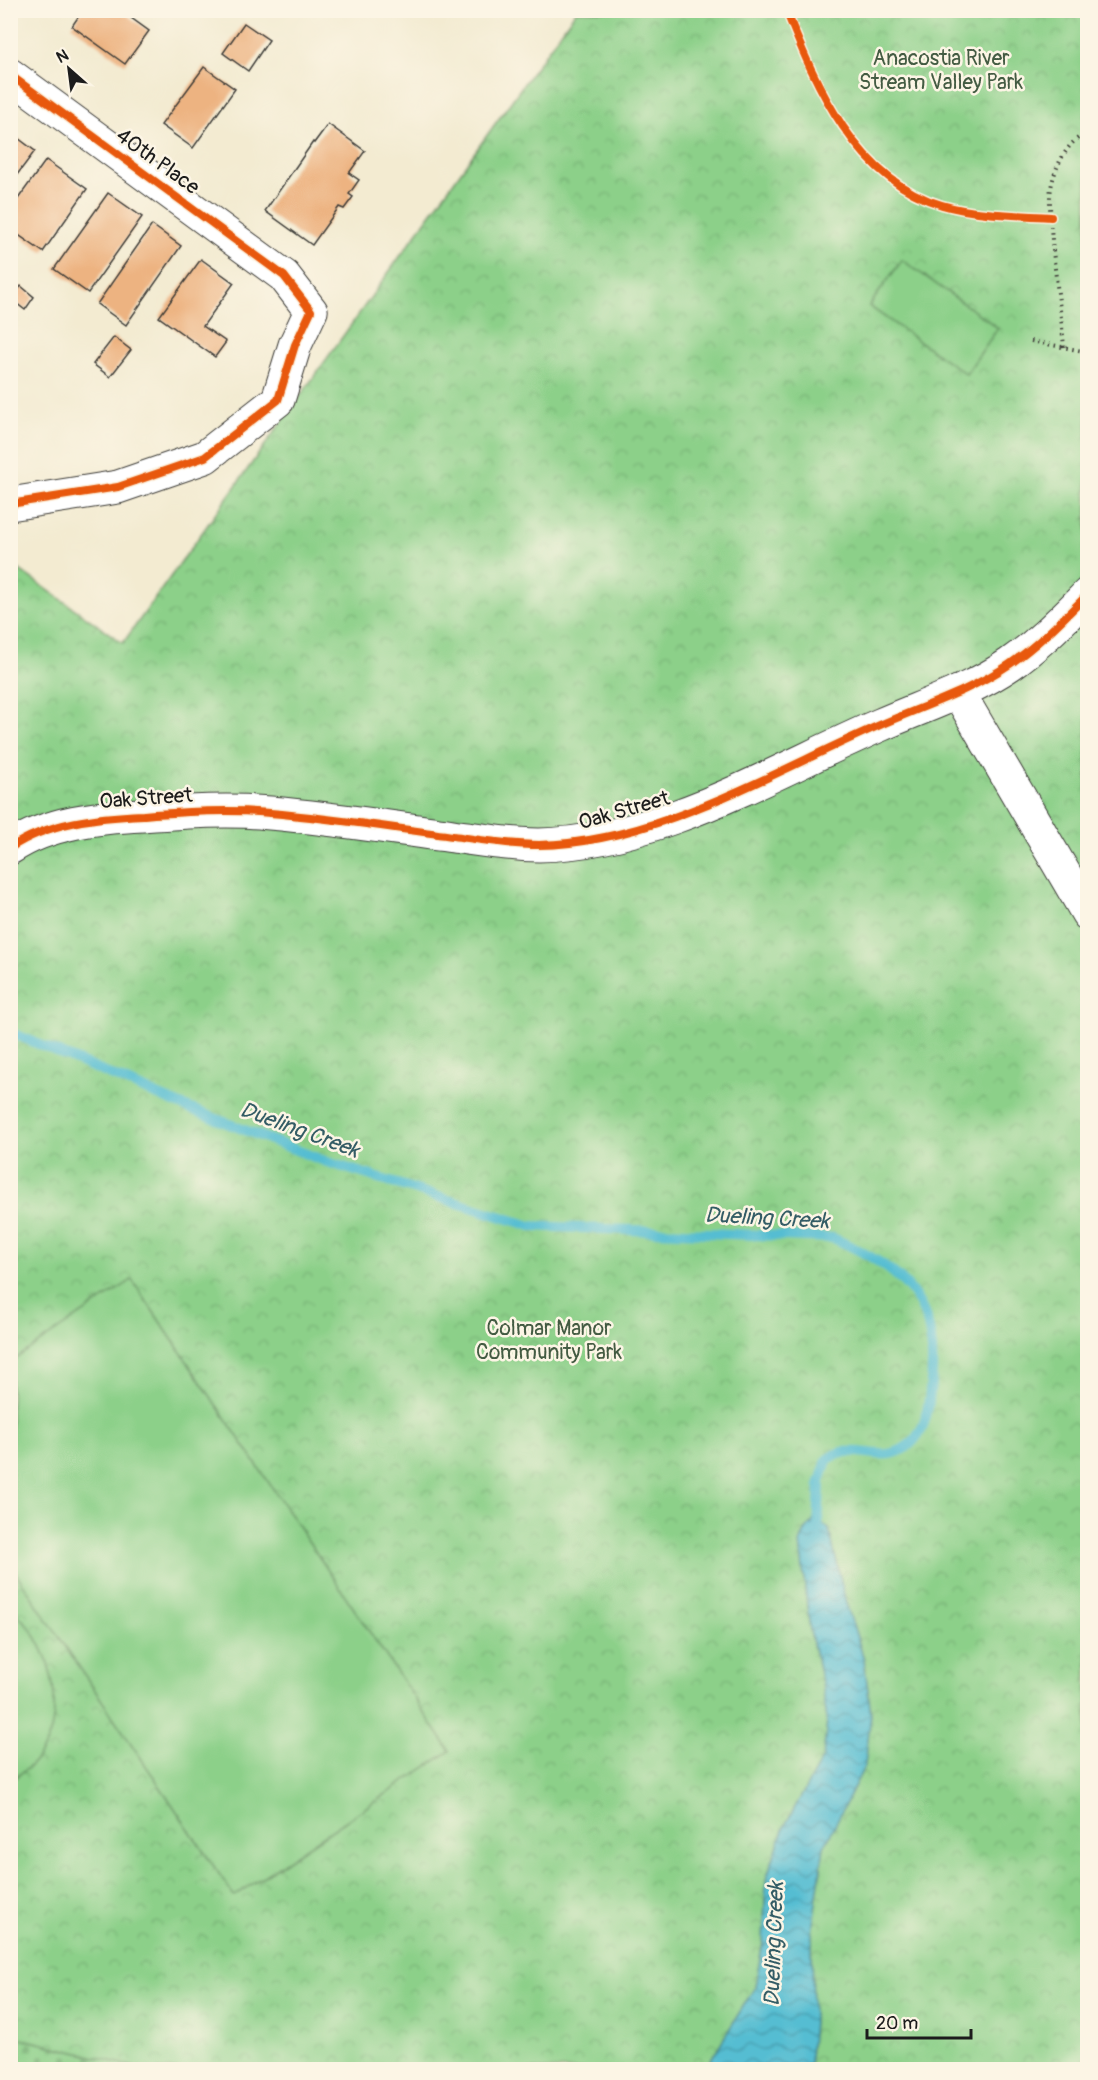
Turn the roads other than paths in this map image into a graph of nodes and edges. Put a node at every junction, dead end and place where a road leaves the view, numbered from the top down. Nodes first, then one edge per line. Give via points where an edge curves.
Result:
1 (10, 75) edge
2 (10, 504) edge
3 (1088, 594) edge
4 (958, 692) junction
5 (10, 848) edge
6 (1088, 914) edge

1 - 2 street, 40th Place via 284,276 311,311 295,345 278,400 205,457 118,487
3 - 4 street, Oak Street via 1009,664
4 - 5 street, Oak Street via 663,820 588,842 512,844 237,811 97,819 40,832
4 - 6 street

